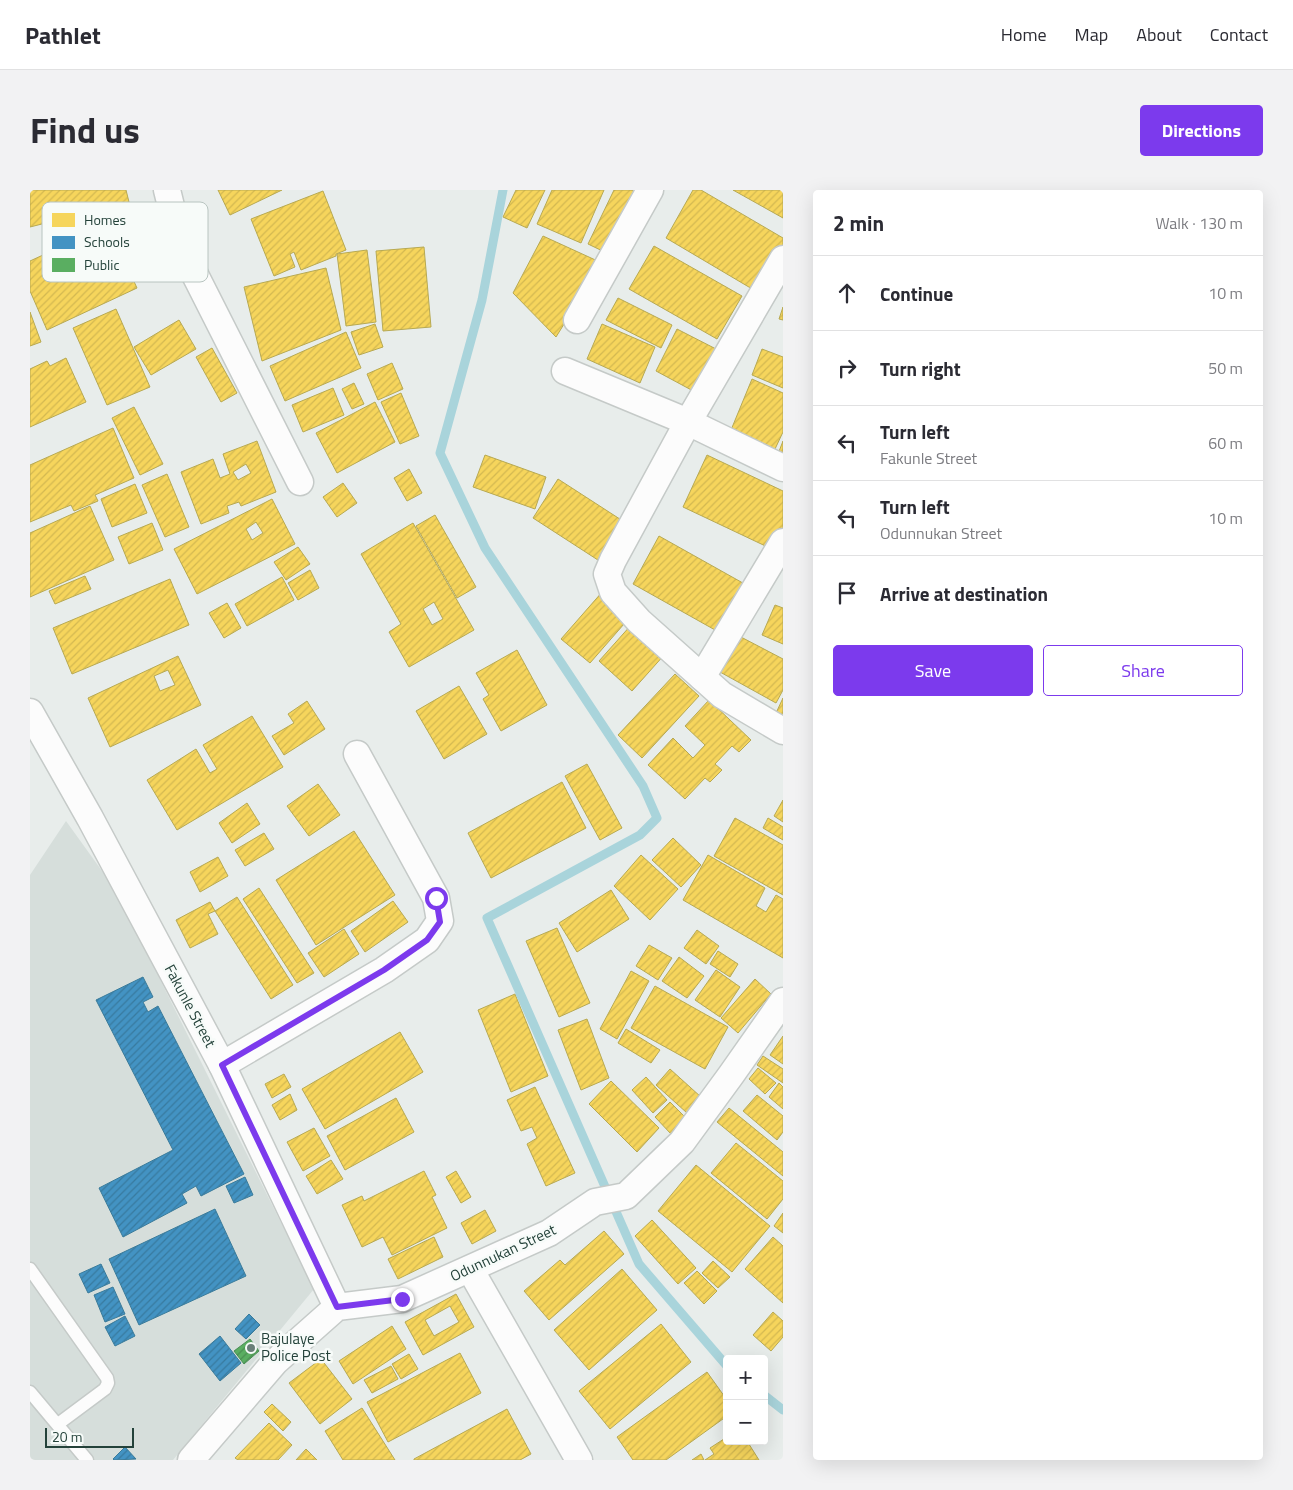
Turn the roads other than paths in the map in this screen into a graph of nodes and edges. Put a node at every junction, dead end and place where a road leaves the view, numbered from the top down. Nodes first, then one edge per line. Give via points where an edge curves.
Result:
1 (650, 190) edge
2 (783, 259) edge
3 (199, 282) edge
4 (577, 320) dead end
5 (565, 371) dead end
6 (688, 422) junction
7 (783, 468) edge
8 (300, 482) dead end
9 (783, 542) edge
10 (702, 677) junction
11 (30, 712) edge
12 (783, 731) edge
13 (357, 754) dead end
14 (783, 1001) edge
15 (222, 1065) junction
16 (30, 1269) edge
17 (470, 1269) junction
18 (337, 1307) junction
19 (30, 1392) edge
20 (58, 1424) junction
21 (87, 1460) edge
22 (192, 1460) edge
23 (579, 1460) edge

1 - 4 street
2 - 6 street
3 - 8 street
5 - 6 street
6 - 7 street
6 - 10 street via 607,574 613,592 639,621
9 - 10 street
10 - 12 street via 722,695
11 - 15 street, Fakunle Street
13 - 15 street via 436,898 440,922 427,940 384,970
14 - 17 street, Odunnukan Street via 682,1142 626,1196 595,1202 550,1233
15 - 18 street, Fakunle Street
16 - 20 lane via 107,1378 105,1389
17 - 18 street, Odunnukan Street via 402,1299
17 - 23 street
18 - 22 street via 275,1362
19 - 20 lane
20 - 21 lane

